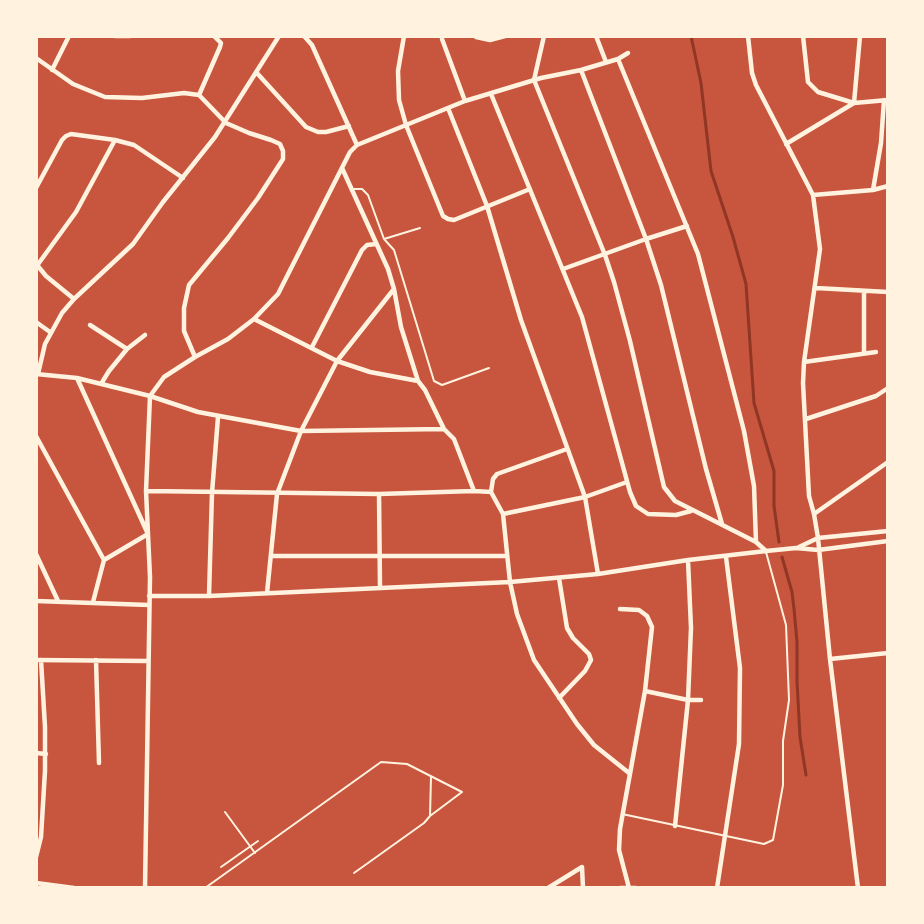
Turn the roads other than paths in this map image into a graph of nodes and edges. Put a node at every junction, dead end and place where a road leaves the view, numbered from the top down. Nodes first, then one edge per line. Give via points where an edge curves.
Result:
1 (69, 36) edge
2 (115, 36) edge
3 (130, 36) edge
4 (214, 36) edge
5 (279, 36) edge
6 (304, 36) edge
7 (404, 36) edge
8 (505, 36) edge
9 (544, 36) edge
10 (596, 36) edge
11 (748, 36) edge
12 (803, 36) edge
13 (860, 36) edge
14 (476, 37) edge
15 (442, 39) dead end
16 (628, 53) dead end
17 (36, 58) edge
18 (618, 59) junction
19 (606, 62) junction
20 (52, 70) junction
21 (581, 70) junction
22 (256, 72) junction
23 (534, 80) junction
24 (491, 94) junction
25 (199, 95) junction
26 (886, 100) edge
27 (465, 101) junction
28 (854, 103) junction
29 (448, 108) junction
30 (226, 123) junction
31 (406, 125) junction
32 (348, 126) junction
33 (115, 140) junction
34 (786, 144) junction
35 (357, 145) junction
36 (342, 168) junction
37 (183, 178) junction
38 (888, 186) edge
39 (36, 188) edge
40 (530, 189) junction
41 (351, 190) junction
42 (873, 190) junction
43 (813, 195) junction
44 (487, 206) junction
45 (687, 226) junction
46 (420, 228) dead end
47 (384, 239) junction
48 (646, 239) junction
49 (376, 244) junction
50 (605, 255) junction
51 (37, 266) edge
52 (564, 269) junction
53 (816, 288) junction
54 (394, 289) junction
55 (864, 292) junction
56 (888, 292) edge
57 (74, 299) junction
58 (254, 319) junction
59 (36, 322) edge
60 (90, 326) dead end
61 (50, 332) junction
62 (145, 335) dead end
63 (312, 347) junction
64 (127, 349) junction
65 (864, 352) junction
66 (876, 352) dead end
67 (195, 357) junction
68 (337, 361) junction
69 (804, 362) junction
70 (489, 368) dead end
71 (37, 374) edge
72 (77, 378) junction
73 (418, 381) junction
74 (101, 384) junction
75 (888, 388) edge
76 (150, 396) junction
77 (218, 417) junction
78 (806, 419) junction
79 (444, 429) junction
80 (301, 431) junction
81 (36, 436) edge
82 (567, 449) junction
83 (888, 462) edge
84 (627, 482) junction
85 (146, 491) junction
86 (474, 491) junction
87 (491, 492) junction
88 (212, 493) junction
89 (277, 494) junction
90 (379, 494) junction
91 (585, 497) junction
92 (692, 511) junction
93 (503, 514) junction
94 (814, 514) junction
95 (722, 524) junction
96 (888, 531) edge
97 (148, 534) junction
98 (818, 538) junction
99 (888, 541) edge
100 (756, 542) junction
101 (796, 548) junction
102 (818, 550) junction
103 (766, 551) junction
104 (36, 554) edge
105 (378, 555) junction
106 (271, 556) junction
107 (507, 556) junction
108 (726, 557) junction
109 (104, 560) junction
110 (688, 560) junction
111 (598, 574) junction
112 (559, 578) junction
113 (510, 582) junction
114 (380, 587) junction
115 (267, 594) junction
116 (149, 596) junction
117 (209, 596) junction
118 (36, 600) edge
119 (58, 601) junction
120 (93, 602) junction
121 (149, 605) junction
122 (621, 609) dead end
123 (888, 653) edge
124 (830, 659) junction
125 (38, 660) edge
126 (96, 660) junction
127 (148, 662) junction
128 (645, 691) junction
129 (559, 698) junction
130 (688, 700) junction
131 (701, 700) dead end
132 (36, 706) edge
133 (44, 706) junction
134 (36, 753) edge
135 (46, 754) junction
136 (99, 763) dead end
137 (629, 773) junction
138 (431, 776) junction
139 (36, 805) edge
140 (43, 806) junction
141 (225, 812) dead end
142 (622, 814) junction
143 (430, 816) junction
144 (675, 826) junction
145 (724, 837) junction
146 (258, 841) dead end
147 (250, 846) junction
148 (255, 853) junction
149 (36, 857) edge
150 (221, 867) dead end
151 (354, 873) dead end
152 (36, 883) edge
153 (62, 887) edge
154 (74, 888) edge
155 (145, 888) edge
156 (205, 888) edge
157 (548, 888) edge
158 (583, 888) edge
159 (620, 888) edge
160 (629, 888) edge
161 (636, 888) edge
162 (717, 888) edge
163 (858, 888) edge

1 - 20 street
2 - 3 street
4 - 25 street via 220,47
5 - 22 street
6 - 32 street via 312,45
7 - 31 street via 398,85
8 - 14 street via 490,40
9 - 23 street
10 - 19 street
11 - 34 street via 756,85
12 - 28 street via 808,82 818,92
13 - 28 street
15 - 27 street
16 - 18 street
17 - 20 street
18 - 19 street
18 - 45 street
19 - 21 street
20 - 25 street via 105,97
21 - 23 street
21 - 48 street
22 - 30 street
22 - 32 street via 306,127 326,132
23 - 24 street
23 - 50 street
24 - 27 street
24 - 40 street
25 - 30 street
26 - 28 street
26 - 42 street
27 - 29 street
28 - 34 street
29 - 31 street
29 - 44 street
30 - 37 street
30 - 67 street via 280,144 283,159 228,238 189,285 184,331
31 - 35 street
31 - 44 street via 443,216 454,220
32 - 35 street
33 - 37 street via 134,145
33 - 39 street via 66,136
33 - 51 street via 76,212
34 - 43 street
35 - 36 street
36 - 41 street
36 - 58 street via 278,294
37 - 57 street via 128,249
38 - 42 street
40 - 44 street
40 - 52 street
41 - 47 lane via 362,189 368,195
41 - 49 street
42 - 43 street
43 - 53 street via 820,249
44 - 82 street via 521,320
45 - 48 street
45 - 100 street via 704,274 744,431 754,486
46 - 47 lane
47 - 70 lane via 394,250 435,381 442,385
48 - 50 street
48 - 95 street
49 - 54 street
49 - 63 street via 362,250
50 - 52 street
50 - 92 street via 630,341 664,487 675,501
51 - 57 street
52 - 84 street via 582,317
53 - 55 street
53 - 69 street
54 - 68 street
54 - 73 street
55 - 56 street
55 - 65 street
57 - 61 street
58 - 63 street
58 - 67 street
59 - 61 street
60 - 64 street
61 - 71 street
62 - 64 street
63 - 68 street
64 - 74 street
65 - 66 street
65 - 69 street
67 - 76 street via 164,377
68 - 73 street
68 - 80 street
69 - 78 street
71 - 72 street
72 - 74 street
72 - 97 street
73 - 79 street
74 - 76 street
75 - 78 street via 876,396
76 - 77 street
76 - 85 street
77 - 80 street
77 - 88 street
78 - 94 street via 809,496
79 - 80 street
79 - 86 street via 454,439
80 - 89 street
81 - 109 street
82 - 87 street via 497,474
82 - 91 street
83 - 94 street
84 - 91 street
84 - 92 street via 642,512 676,515
85 - 88 street
85 - 97 street
86 - 87 street
86 - 90 street
87 - 93 street
88 - 89 street
88 - 117 street
89 - 90 street
89 - 106 street
90 - 105 street
91 - 93 street
91 - 111 street
92 - 95 street
93 - 107 street
94 - 98 street
95 - 100 street
96 - 98 street
97 - 109 street
97 - 116 street
98 - 101 street
98 - 102 street
99 - 102 street
100 - 103 street
101 - 102 street
101 - 103 street
102 - 124 street
103 - 108 street
103 - 145 lane via 786,626 789,700 783,741 783,785 773,840 764,844
104 - 119 street
105 - 106 street
105 - 107 street
105 - 114 street
106 - 115 street
107 - 113 street
108 - 110 street
108 - 145 street via 740,668 739,744
109 - 120 street
110 - 111 street
110 - 130 street
111 - 112 street
112 - 113 street
112 - 129 street via 567,628 591,660
113 - 114 street
113 - 129 street via 534,660
114 - 115 street
115 - 117 street
116 - 117 street
116 - 121 street
118 - 119 street
119 - 120 street
120 - 121 street
121 - 127 street
122 - 128 street via 639,610 651,621
123 - 124 street
124 - 163 street
125 - 126 street
125 - 133 street
126 - 127 street
126 - 136 street
127 - 155 street
128 - 130 street
128 - 137 street
129 - 137 street via 594,745
130 - 131 street
130 - 144 street
132 - 133 street
133 - 135 street
134 - 135 street
135 - 140 street
137 - 142 street
138 - 143 lane
138 - 143 lane via 462,792
138 - 148 lane via 407,764 381,762
139 - 140 street
140 - 149 street
141 - 147 lane
142 - 144 lane
142 - 160 street via 620,850
143 - 151 lane
144 - 145 lane
145 - 162 street
146 - 147 lane
147 - 148 lane
147 - 150 lane
148 - 156 lane
152 - 153 street
153 - 154 street
157 - 158 street via 582,867
159 - 160 street
160 - 161 street

